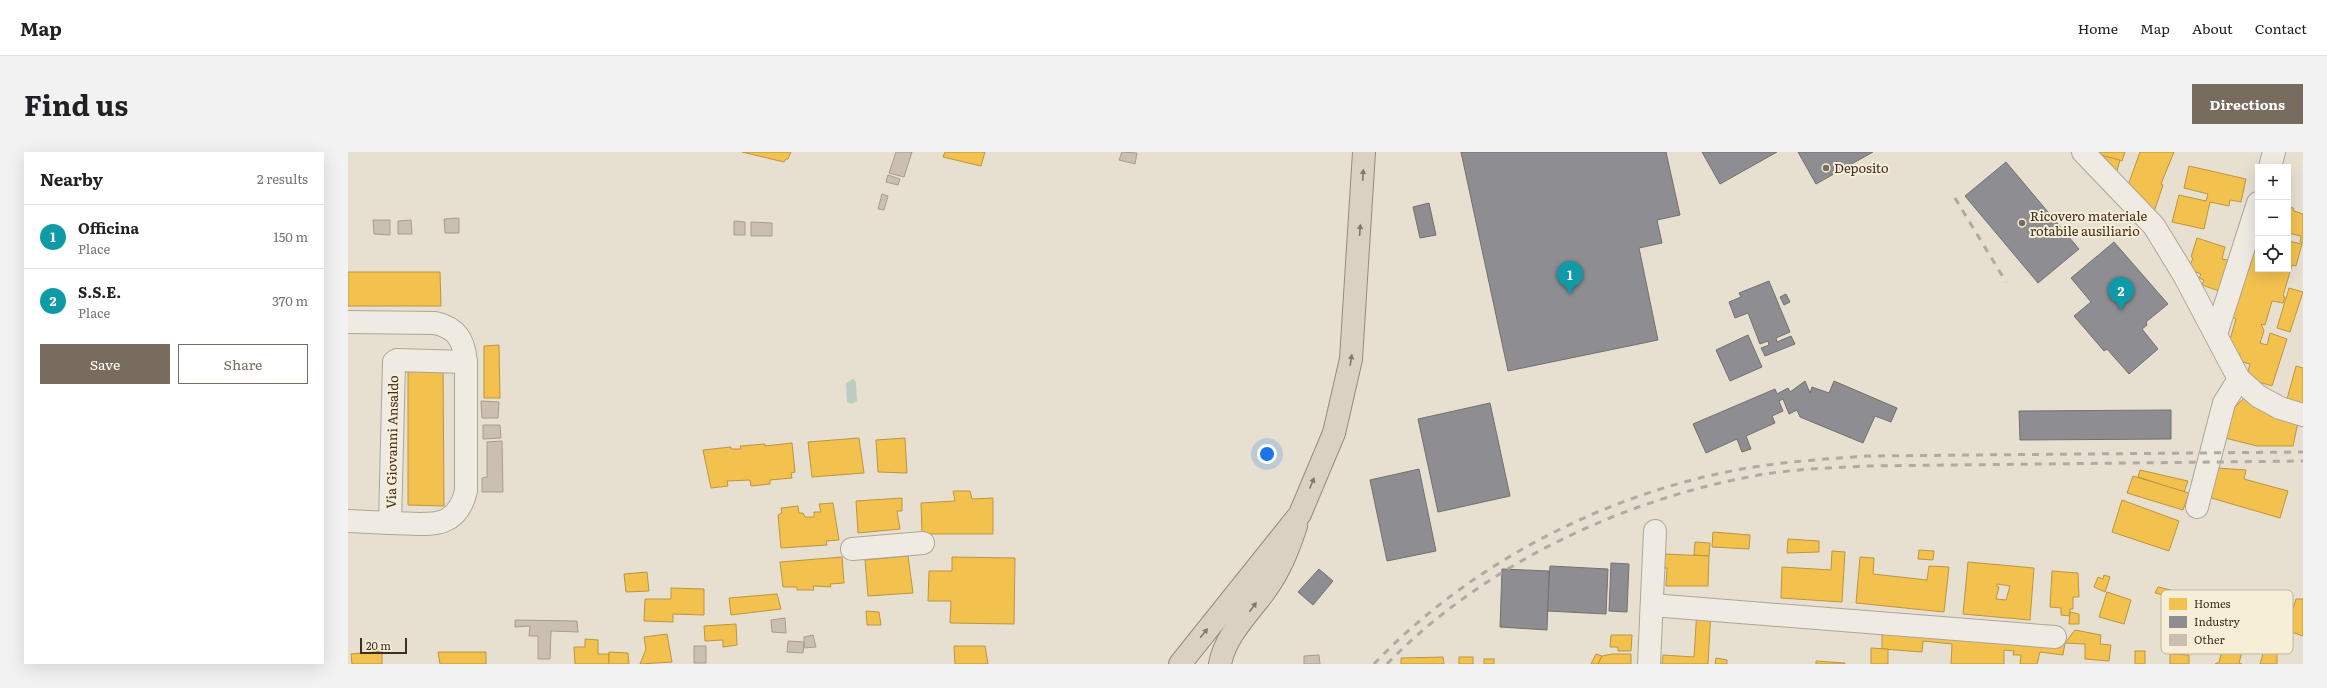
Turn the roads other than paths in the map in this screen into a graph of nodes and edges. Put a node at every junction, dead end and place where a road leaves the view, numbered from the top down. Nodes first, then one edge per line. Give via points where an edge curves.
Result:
1 (1364, 152) edge
2 (2083, 152) edge
3 (2274, 152) edge
4 (2271, 164) edge
5 (2255, 212) edge
6 (348, 322) edge
7 (2216, 334) junction
8 (466, 362) junction
9 (2239, 379) junction
10 (2303, 415) edge
11 (2197, 507) dead end
12 (1300, 514) junction
13 (348, 522) edge
14 (390, 523) junction
15 (1655, 531) dead end
16 (923, 543) dead end
17 (852, 549) dead end
18 (1652, 605) junction
19 (2055, 637) dead end
20 (1180, 664) edge
21 (1220, 664) edge
22 (1649, 664) edge

12 -> 1 highway via 1334,433 1351,359
2 - 7 street via 2154,226
3 - 4 street
5 - 7 street
6 - 8 street, Via Giovanni Ansaldo via 445,325 452,328 461,338
7 - 9 street
8 - 14 street, Via Giovanni Ansaldo via 466,491 461,508 442,523
8 - 14 street, Via Giovanni Ansaldo via 394,362
9 - 10 street via 2263,399 2280,408
9 - 11 street via 2224,403
20 -> 12 highway
21 -> 12 highway via 1231,637 1266,590 1286,557
13 - 14 street, Via Giovanni Ansaldo
15 - 18 street
16 - 17 street
18 - 19 street
18 - 22 street

